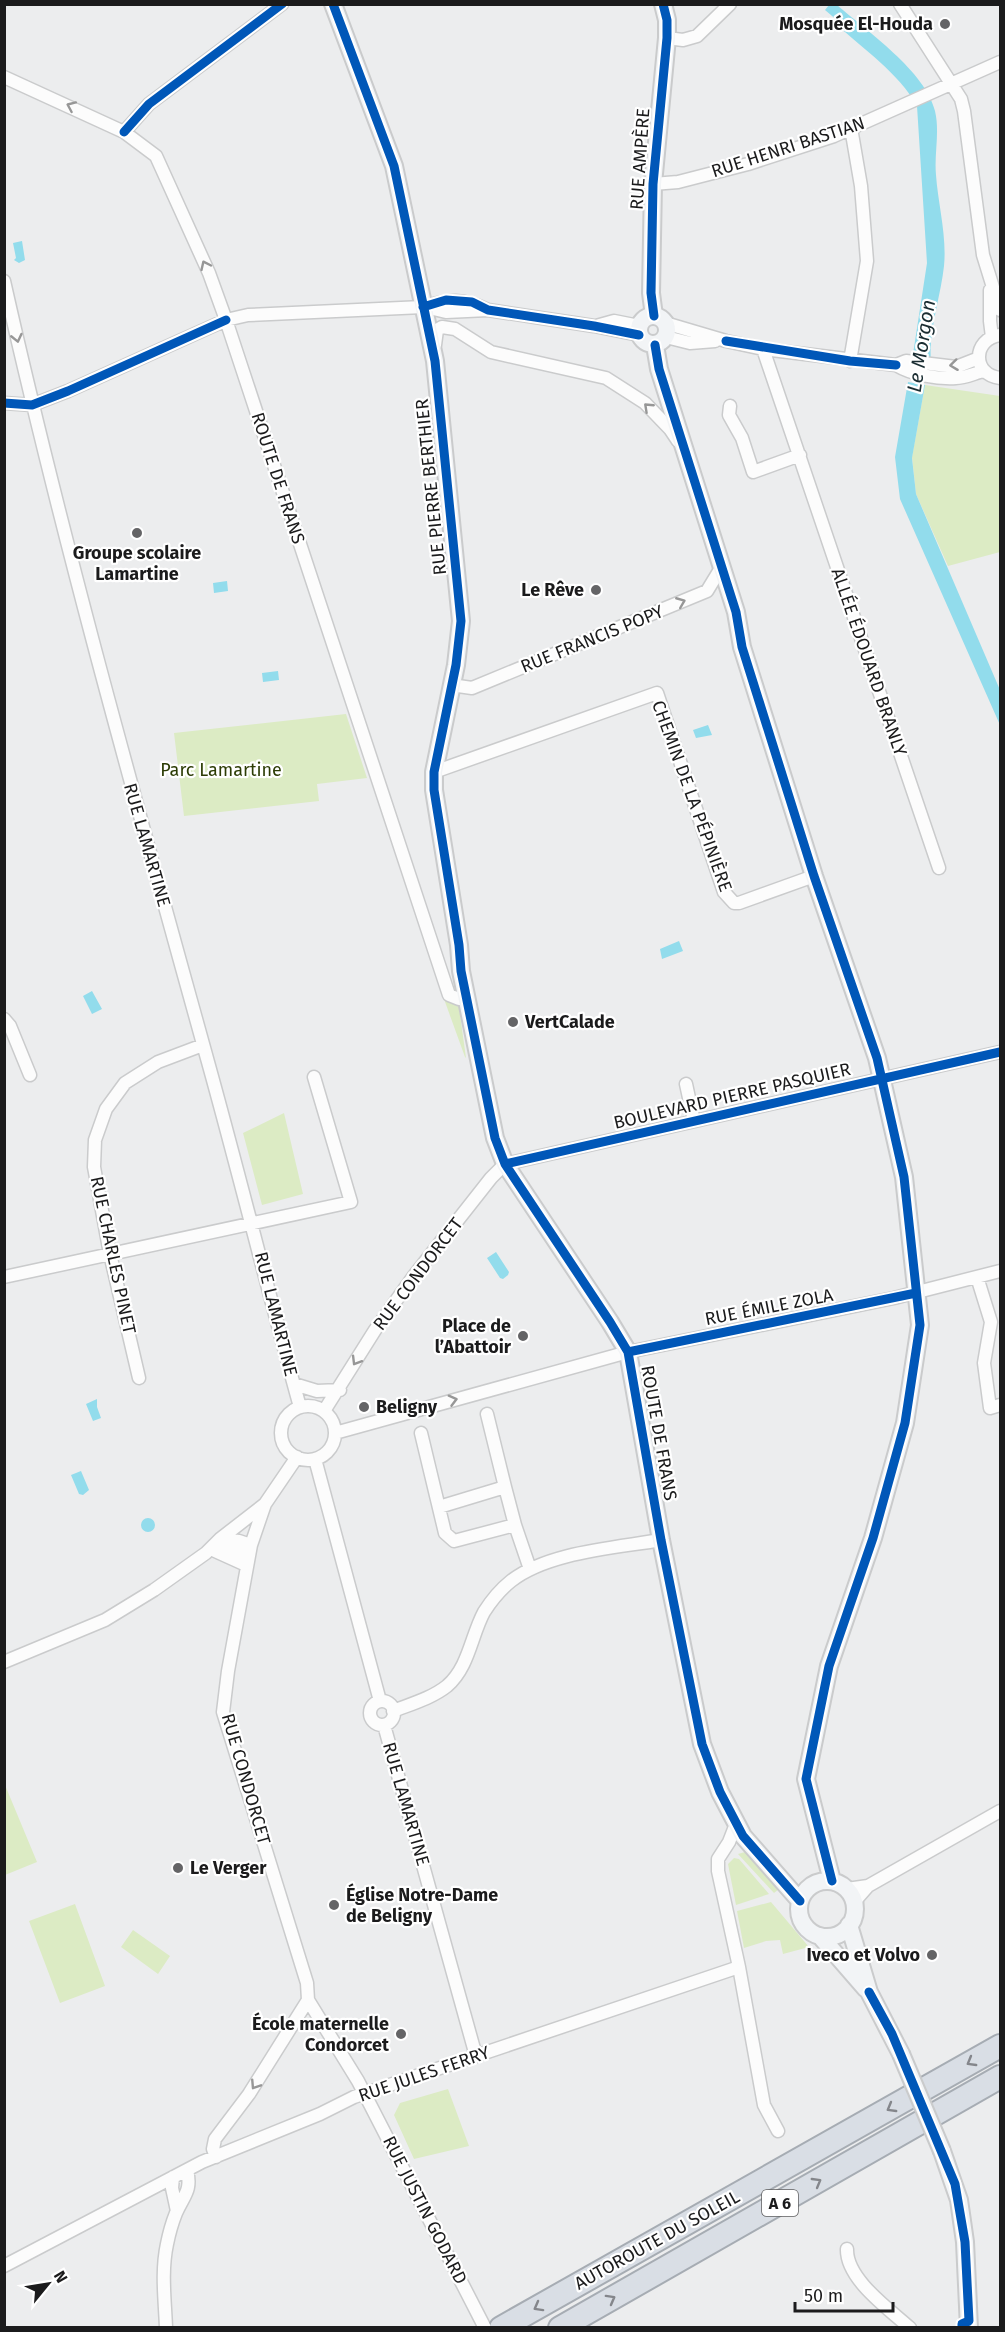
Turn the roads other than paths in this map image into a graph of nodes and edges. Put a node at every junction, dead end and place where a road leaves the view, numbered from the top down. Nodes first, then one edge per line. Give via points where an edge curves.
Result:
1 (282, 4) edge
2 (333, 4) edge
3 (663, 4) edge
4 (730, 4) edge
5 (900, 4) edge
6 (667, 38) junction
7 (1000, 62) edge
8 (4, 77) edge
9 (952, 82) junction
10 (852, 128) junction
11 (124, 132) junction
12 (653, 184) junction
13 (4, 281) edge
14 (995, 281) edge
15 (423, 307) junction
16 (1000, 310) edge
17 (226, 320) junction
18 (660, 330) junction
19 (639, 331) junction
20 (996, 336) edge
21 (763, 349) junction
22 (979, 358) junction
23 (435, 361) junction
24 (850, 361) junction
25 (928, 370) junction
26 (984, 370) junction
27 (1000, 378) edge
28 (4, 403) edge
29 (32, 405) junction
30 (730, 406) dead end
31 (686, 452) junction
32 (800, 455) junction
33 (721, 568) junction
34 (451, 684) junction
35 (434, 772) junction
36 (939, 868) dead end
37 (814, 876) junction
38 (440, 968) junction
39 (462, 974) junction
40 (466, 998) junction
41 (4, 1019) edge
42 (203, 1045) junction
43 (1000, 1052) edge
44 (30, 1075) dead end
45 (314, 1077) dead end
46 (882, 1079) junction
47 (686, 1084) dead end
48 (694, 1121) junction
49 (505, 1164) junction
50 (252, 1224) junction
51 (110, 1254) junction
52 (1000, 1271) edge
53 (4, 1277) edge
54 (977, 1277) junction
55 (916, 1293) junction
56 (628, 1352) junction
57 (139, 1378) dead end
58 (294, 1384) junction
59 (340, 1390) junction
60 (1000, 1405) edge
61 (300, 1407) junction
62 (324, 1411) junction
63 (487, 1414) dead end
64 (335, 1432) junction
65 (421, 1433) dead end
66 (297, 1457) junction
67 (315, 1459) junction
68 (505, 1487) junction
69 (265, 1504) junction
70 (439, 1507) junction
71 (515, 1525) junction
72 (220, 1539) junction
73 (661, 1540) junction
74 (212, 1549) junction
75 (249, 1555) junction
76 (530, 1569) junction
77 (4, 1662) edge
78 (380, 1701) junction
79 (393, 1711) junction
80 (384, 1725) junction
81 (1000, 1811) edge
82 (736, 1824) junction
83 (729, 1842) junction
84 (751, 1846) junction
85 (844, 1891) junction
86 (800, 1901) junction
87 (849, 1925) junction
88 (820, 1936) junction
89 (739, 1967) junction
90 (869, 1992) junction
91 (308, 2000) junction
92 (1000, 2046) edge
93 (476, 2055) junction
94 (1000, 2077) edge
95 (364, 2093) junction
96 (778, 2131) dead end
97 (216, 2157) junction
98 (187, 2170) junction
99 (173, 2177) junction
100 (177, 2211) junction
101 (846, 2249) dead end
102 (4, 2266) edge
103 (971, 2325) edge
104 (166, 2328) edge
105 (485, 2328) edge
106 (501, 2328) edge
107 (560, 2328) edge
108 (910, 2328) edge

1 - 11 street via 149,104
2 - 15 street, RUE PIERRE BERTHIER via 394,166
3 - 6 street, RUE AMPÈRE
4 - 6 street via 690,40
5 - 9 street
6 - 12 street, RUE AMPÈRE
7 - 9 street, RUE HENRI BASTIAN
11 -> 8 street, ROUTE DE FRANS
9 - 10 street, RUE HENRI BASTIAN
9 - 14 street via 964,111 983,255
10 - 12 street, RUE HENRI BASTIAN via 748,164 678,182
10 - 24 street via 867,261
17 -> 11 street, ROUTE DE FRANS via 156,156
12 - 18 street, RUE AMPÈRE via 651,293
13 -> 29 street, RUE LAMARTINE
14 - 16 street
14 - 20 street via 990,321
15 - 17 street via 248,315
15 - 19 street via 446,312 488,310 594,326 614,321
15 - 23 street, RUE PIERRE BERTHIER
17 - 29 street
17 - 38 street, ROUTE DE FRANS
18 - 19 street via 646,343
18 - 19 street via 645,318
18 - 21 street via 690,343 726,341
18 - 31 street, RUE AMPÈRE via 659,369
20 - 22 street via 982,345
21 - 24 street
21 - 32 street, ALLÉE ÉDOUARD BRANLY
22 -> 25 street via 956,367
22 - 26 street
31 -> 23 street via 645,403 606,378 491,352 455,329 442,327 437,330
23 - 34 street, RUE PIERRE BERTHIER via 460,621
24 - 25 street via 896,366 906,371
25 - 26 street via 958,378
26 - 27 street
28 - 29 street
29 - 42 street, RUE LAMARTINE via 130,785
30 - 32 street via 729,415 742,438 753,472
31 - 33 street, RUE AMPÈRE
32 - 36 street, ALLÉE ÉDOUARD BRANLY
34 -> 33 street, RUE FRANCIS POPY via 472,688 707,591
33 - 37 street, RUE AMPÈRE
34 - 35 street, RUE PIERRE BERTHIER
35 - 37 street, CHEMIN DE LA PÉPINIÈRE via 657,693 728,898 739,903
35 - 39 street, RUE PIERRE BERTHIER
37 - 46 street, RUE AMPÈRE
38 - 39 street
38 - 40 street, ROUTE DE FRANS via 449,995
39 - 40 street, ROUTE DE FRANS
40 - 49 street, ROUTE DE FRANS via 495,1138
41 - 44 street
42 - 50 street, RUE LAMARTINE
42 - 51 street, RUE CHARLES PINET via 158,1062 125,1083 106,1109 95,1140 94,1167
43 - 46 street, BOULEVARD PIERRE PASQUIER
45 - 50 street via 351,1202
46 - 48 street, BOULEVARD PIERRE PASQUIER
46 - 55 street, RUE AMPÈRE via 904,1177
47 - 48 street
48 - 49 street, BOULEVARD PIERRE PASQUIER
49 - 56 street, ROUTE DE FRANS
49 -> 59 street, RUE CONDORCET via 413,1277 375,1330
50 - 51 street
50 - 58 street, RUE LAMARTINE
51 - 53 street
51 - 57 street, RUE CHARLES PINET
52 - 54 street, RUE ÉMILE ZOLA
54 - 55 street, RUE ÉMILE ZOLA
54 - 60 street via 990,1322 984,1363 990,1408
55 - 56 street, RUE ÉMILE ZOLA
55 - 85 street, RUE AMPÈRE via 920,1325 904,1423 873,1538 829,1666 806,1779
64 -> 56 street, RUE ÉMILE ZOLA
56 - 73 street, ROUTE DE FRANS
58 - 59 street via 317,1391
58 - 61 street, RUE LAMARTINE
59 - 62 street, RUE CONDORCET
61 - 62 street
61 - 66 street via 285,1418 281,1436 289,1452
62 - 64 street
63 - 68 street
64 - 67 street via 332,1446
65 - 70 street
66 - 67 street
66 - 69 street, RUE CONDORCET
67 - 78 street
68 - 70 street
68 - 71 street
69 - 72 street
69 - 75 street, RUE CONDORCET
70 - 71 street via 445,1533 454,1542
71 - 76 street
72 - 74 street
72 - 75 street via 239,1540
73 - 76 street via 551,1560
73 - 82 street, ROUTE DE FRANS via 702,1744
74 - 75 street via 231,1548
74 - 77 street via 105,1620
75 - 91 street, RUE CONDORCET via 224,1712 307,1983
76 - 79 street via 502,1590 485,1611 458,1674 432,1696
78 - 79 street via 387,1702
78 - 80 street via 371,1708 370,1715 376,1724
79 - 80 street via 390,1722
80 - 93 street, RUE LAMARTINE
81 - 85 street via 868,1886
82 - 83 street
82 - 84 street, ROUTE DE FRANS
83 - 84 street
83 - 89 street via 718,1859 718,1871
84 - 86 street, ROUTE DE FRANS
85 - 86 street via 813,1884
85 - 87 street via 854,1917
86 - 88 street via 805,1926
87 - 88 street via 834,1936
87 - 90 street
88 - 90 street
89 - 93 street, RUE JULES FERRY
89 - 96 street via 764,2105
90 - 103 street, bridge via 901,2054 959,2200
91 - 95 street, RUE CONDORCET
91 -> 97 street via 249,2094 215,2139
92 -> 106 highway, AUTOROUTE DU SOLEIL / A 6
93 - 95 street, RUE JULES FERRY
107 -> 94 highway, AUTOROUTE DU SOLEIL / A 6
95 - 97 street, RUE JULES FERRY
95 - 105 street, RUE JUSTIN GODARD
97 - 98 street, RUE JULES FERRY
98 - 99 street, RUE JULES FERRY
98 - 100 street via 187,2194
99 - 100 street
99 - 102 street, RUE JULES FERRY
100 - 104 street via 164,2268
101 - 108 street via 846,2259 861,2281

